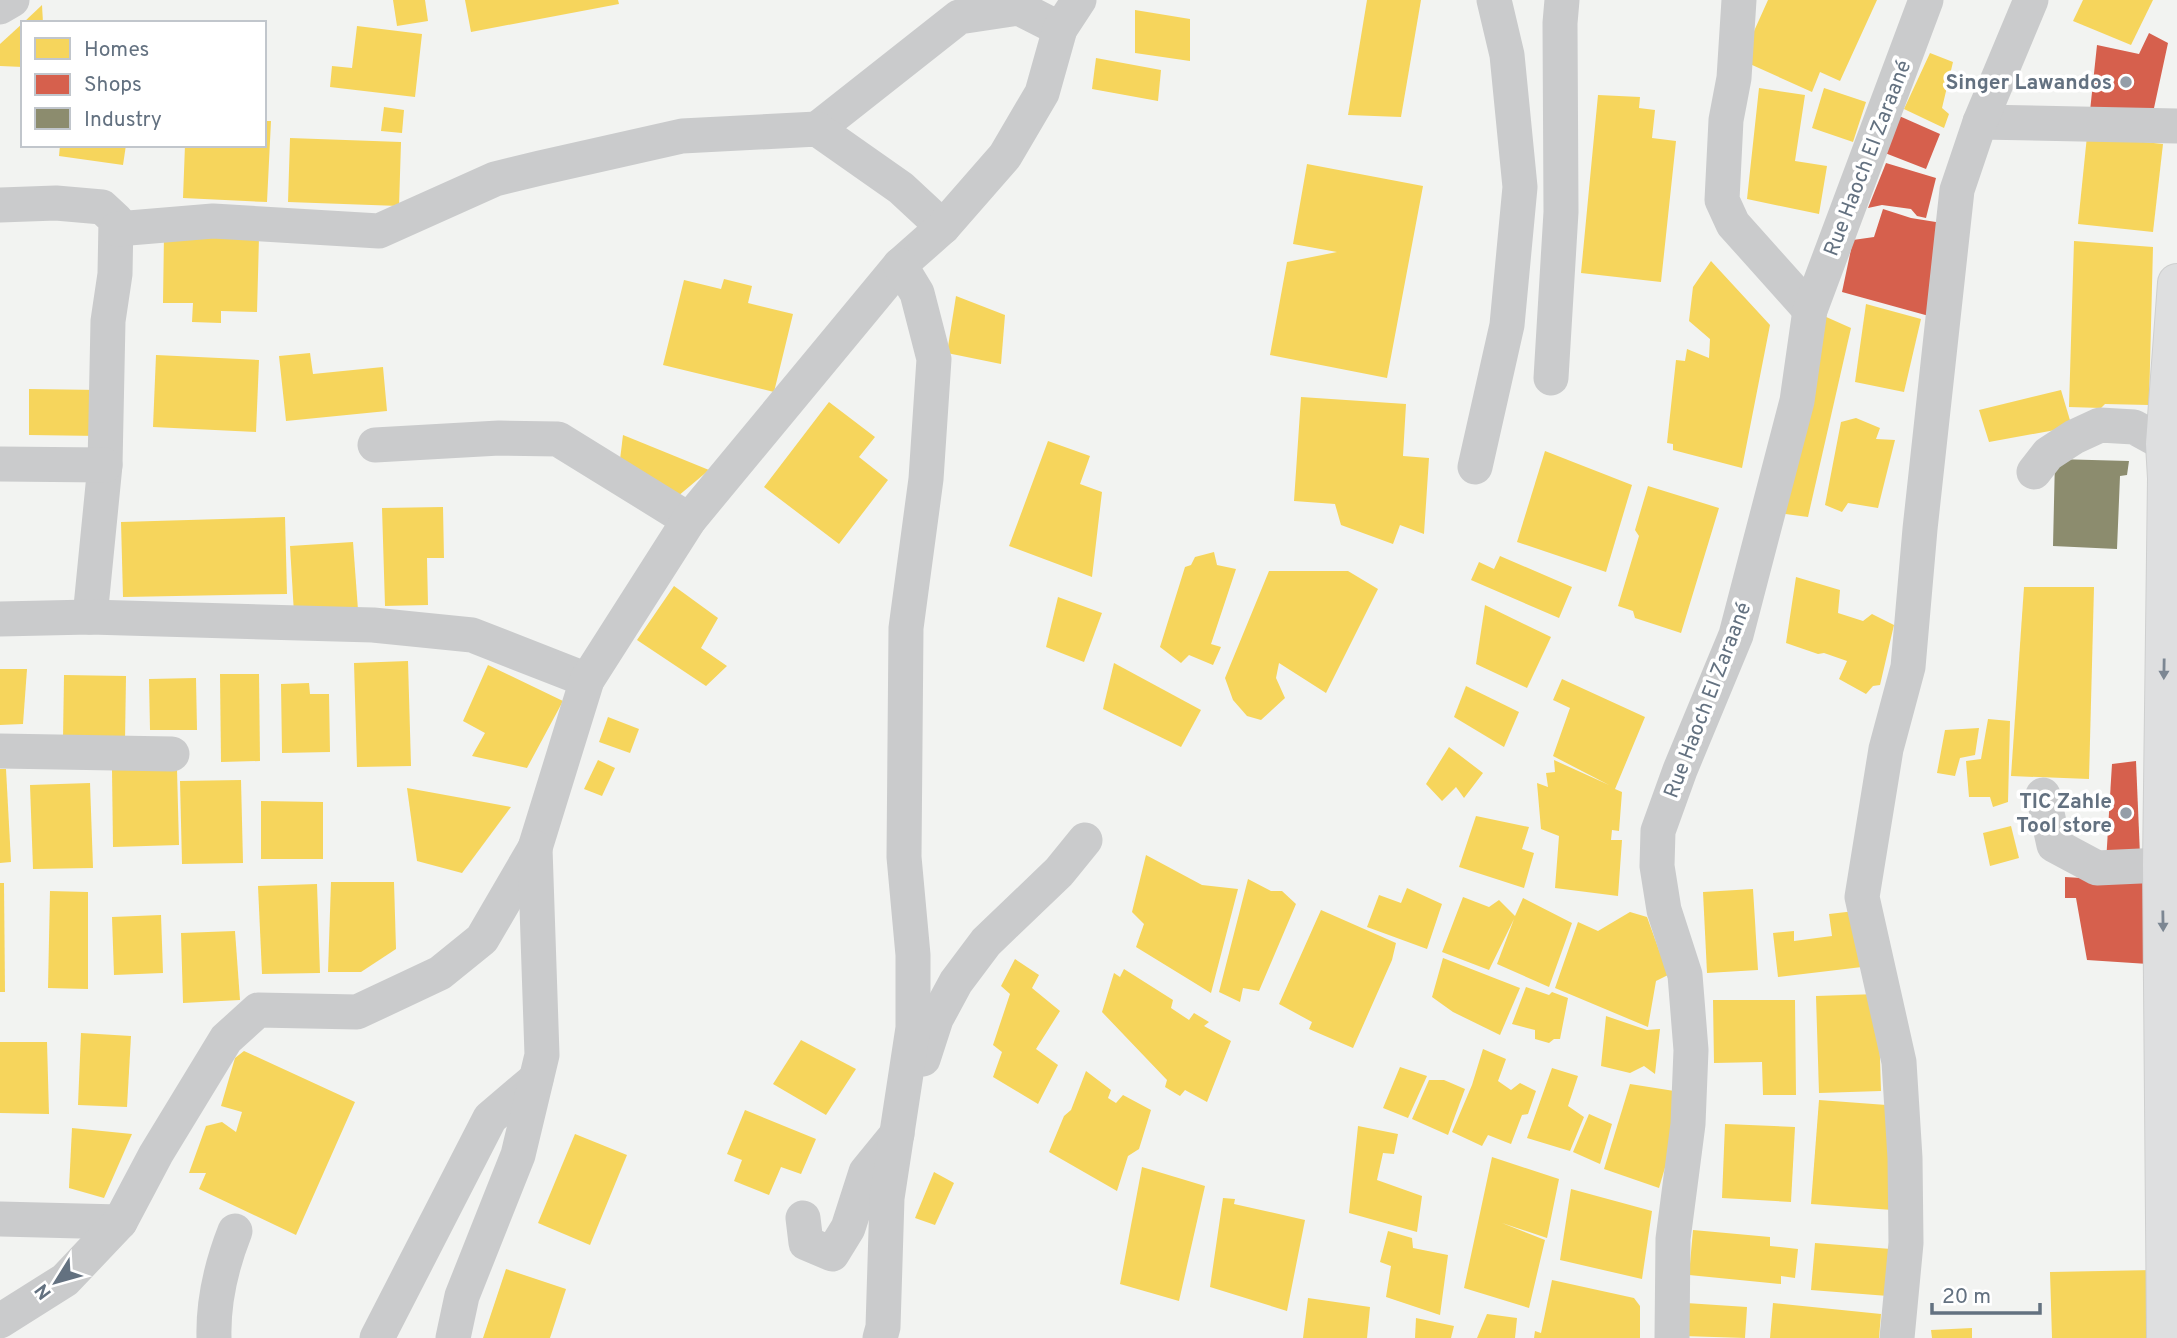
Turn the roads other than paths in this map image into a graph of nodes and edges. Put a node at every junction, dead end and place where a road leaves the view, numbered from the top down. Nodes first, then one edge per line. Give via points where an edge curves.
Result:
1 (12, 0) edge
2 (1079, 0) edge
3 (1494, 0) edge
4 (1562, 0) edge
5 (1740, 0) edge
6 (1926, 0) edge
7 (2031, 0) edge
8 (0, 7) edge
9 (1060, 29) junction
10 (1980, 122) junction
11 (2177, 125) edge
12 (817, 129) junction
13 (0, 205) edge
14 (943, 227) junction
15 (117, 229) junction
16 (901, 265) junction
17 (2177, 283) edge
18 (1810, 310) junction
19 (1551, 378) dead end
20 (375, 445) dead end
21 (0, 464) edge
22 (105, 465) junction
23 (1475, 467) dead end
24 (2170, 467) edge
25 (2034, 472) dead end
26 (689, 520) junction
27 (90, 617) junction
28 (0, 619) edge
29 (587, 680) junction
30 (0, 751) edge
31 (172, 754) dead end
32 (2043, 795) dead end
33 (1084, 840) dead end
34 (535, 848) junction
35 (2162, 865) junction
36 (536, 1079) junction
37 (905, 1079) junction
38 (897, 1134) junction
39 (803, 1218) dead end
40 (0, 1220) edge
41 (120, 1223) junction
42 (235, 1231) dead end
43 (0, 1321) edge
44 (2170, 1336) edge
45 (214, 1338) edge
46 (377, 1338) edge
47 (453, 1338) edge
48 (880, 1338) edge
49 (1672, 1338) edge
50 (1897, 1338) edge

1 - 8 street
2 - 9 street
3 - 23 street via 1507,55 1520,187 1507,325
4 - 19 street via 1562,212
5 - 18 street via 1722,200 1733,224
6 - 18 street, Rue Haoch El Zaraané
7 - 10 street
9 - 12 street via 1019,8 959,17
9 - 14 street via 1042,93 1005,156
10 - 11 street
10 - 50 street via 1957,190 1908,667 1886,749 1862,897 1899,1062 1906,1243
12 - 14 street via 901,188
12 - 15 street via 682,136 540,168 495,179 379,231 213,221
13 - 15 street via 102,207 116,219
14 - 16 street
15 - 22 street via 108,321
16 - 26 street
16 - 37 street via 917,293 934,359 926,479 906,628 904,856 913,955 913,1028
17 - 24 highway
18 - 49 street, Rue Haoch El Zaraané via 1797,401 1736,635 1658,831 1657,866 1664,910 1685,975 1691,1050 1688,1124 1673,1239
20 - 26 street via 558,439
21 - 22 street
22 - 27 street
24 - 25 street via 2134,427 2100,425 2048,454
24 -> 35 highway
26 - 29 street
27 - 28 street
27 - 29 street via 373,625 472,635
29 - 34 street
30 - 31 street
32 - 35 street via 2054,845 2074,857 2096,868
33 - 37 street via 1059,872 986,942 956,982 936,1019 920,1067
34 - 36 street via 542,1055
34 - 41 street via 482,939 440,973 357,1012 258,1010 242,1024 226,1039
35 -> 44 highway
36 - 46 street via 490,1118
36 - 47 street via 517,1155 462,1296
37 - 38 street
38 - 39 street via 866,1172 848,1228 832,1254 806,1243
38 - 48 street via 887,1198
40 - 41 street
41 - 43 street via 65,1280
42 - 45 street via 213,1321

